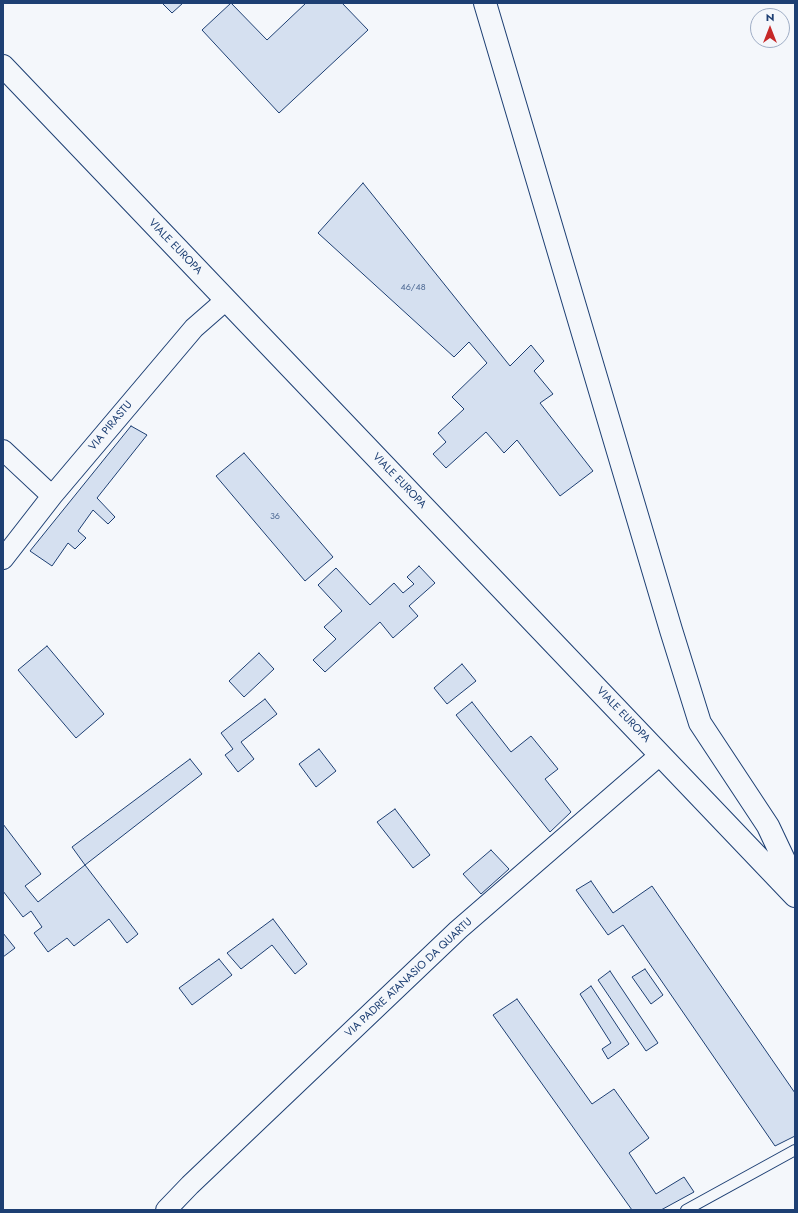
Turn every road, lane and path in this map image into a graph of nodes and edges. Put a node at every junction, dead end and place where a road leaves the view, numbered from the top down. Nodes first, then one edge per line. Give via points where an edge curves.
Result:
1 (485, 3) edge
2 (3, 66) edge
3 (226, 300) junction
4 (3, 450) edge
5 (52, 496) junction
6 (3, 559) edge
7 (660, 755) junction
8 (795, 883) edge
9 (795, 896) edge
10 (795, 1150) edge
11 (166, 1210) edge
12 (686, 1210) edge

1 - 8 main road via 700,722 768,826
2 - 3 main road, VIALE EUROPA
3 - 5 street, VIA PIRASTU via 194,328
3 - 7 main road, VIALE EUROPA
4 - 5 street
5 - 6 street, VIA PIRASTU
7 - 9 main road, VIALE EUROPA
7 - 11 street, VIA PADRE ATANASIO DA QUARTU via 458,930
10 - 12 lane

